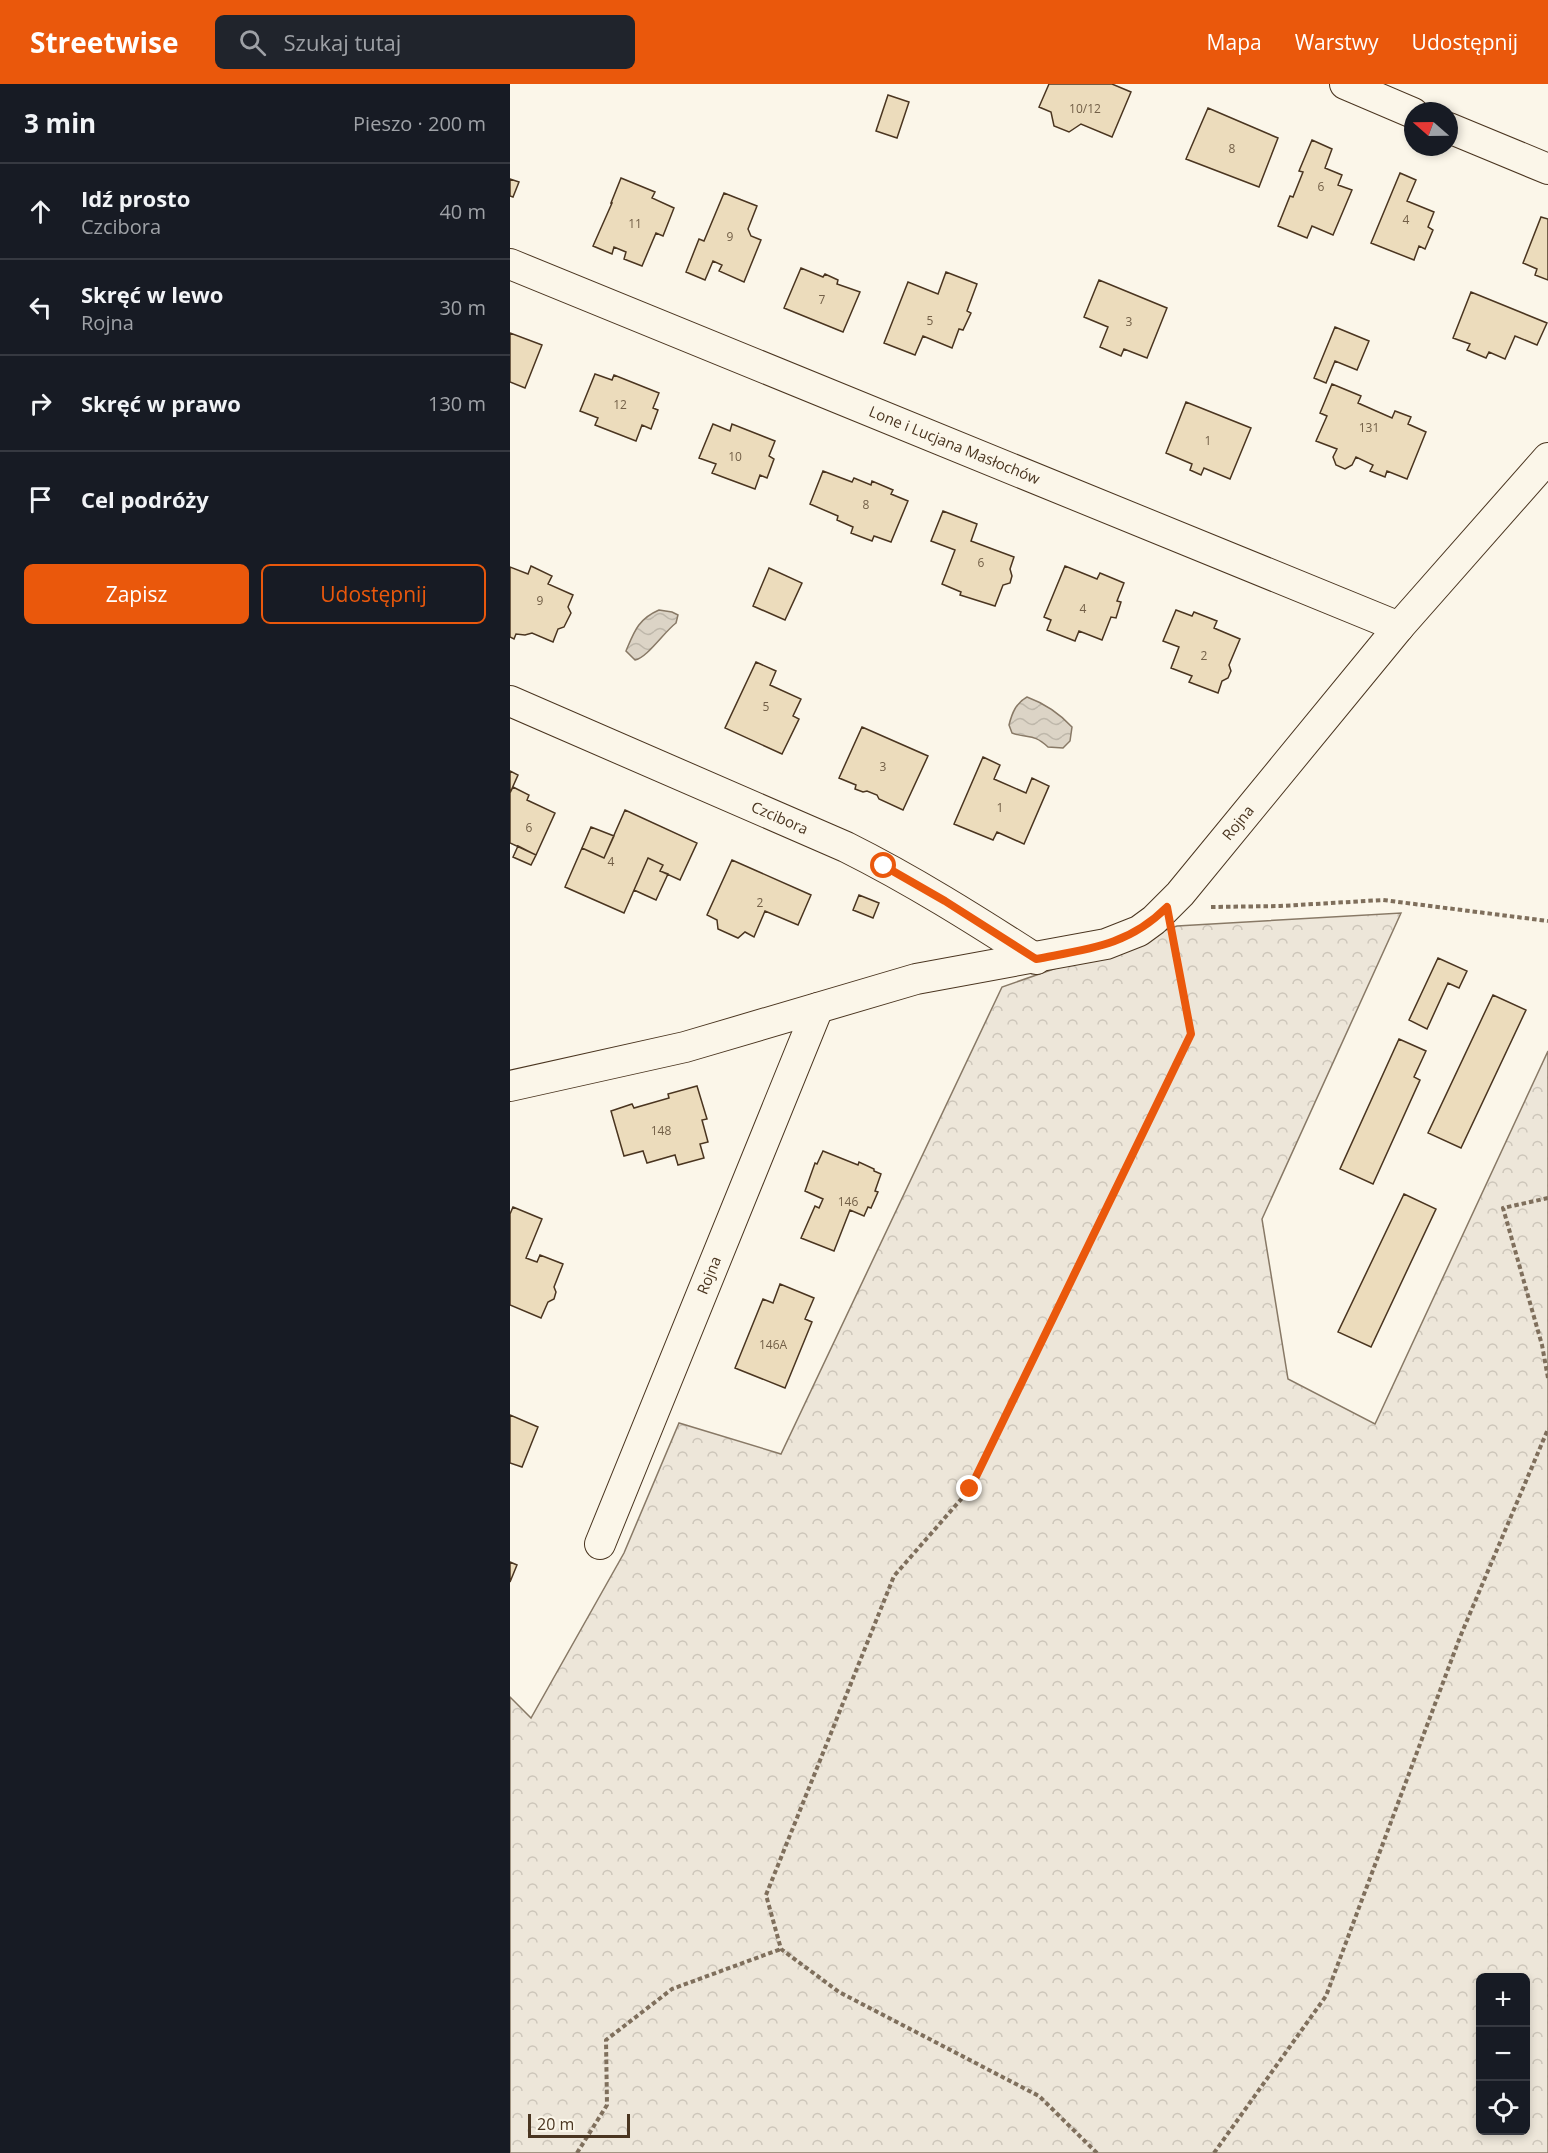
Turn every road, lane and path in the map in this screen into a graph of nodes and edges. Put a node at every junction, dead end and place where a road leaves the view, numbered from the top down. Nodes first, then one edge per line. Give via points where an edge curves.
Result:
1 (1345, 84) edge
2 (1404, 108) edge
3 (1458, 132) edge
4 (1548, 169) edge
5 (510, 264) edge
6 (1548, 458) edge
7 (1399, 627) junction
8 (510, 701) edge
9 (1167, 907) junction
10 (1548, 921) edge
11 (1036, 959) junction
12 (818, 1008) junction
13 (510, 1086) edge
14 (1548, 1198) edge
15 (1548, 1378) edge
16 (1548, 1429) edge
17 (600, 1544) dead end
18 (781, 1949) junction
19 (577, 2153) edge
20 (1098, 2153) edge
21 (1214, 2153) edge

1 - 2 street
3 - 4 street
5 - 7 street, Lone i Lucjana Masłochów
6 - 7 street, Rojna
7 - 9 street, Rojna
8 - 11 street, Czcibora via 846,847 945,901
9 - 10 path via 1383,900
9 - 11 street, Rojna via 1139,931 1122,939
9 - 18 path via 1191,1034 970,1489 894,1576 766,1895
11 - 12 street, Rojna via 916,979
12 - 13 street, Rojna via 685,1047
12 - 17 street, Rojna
14 - 15 path via 1503,1208
16 - 21 path via 1460,1637 1326,1996
18 - 19 path via 672,1989 606,2040 607,2105
18 - 20 path via 839,1992 1039,2096

